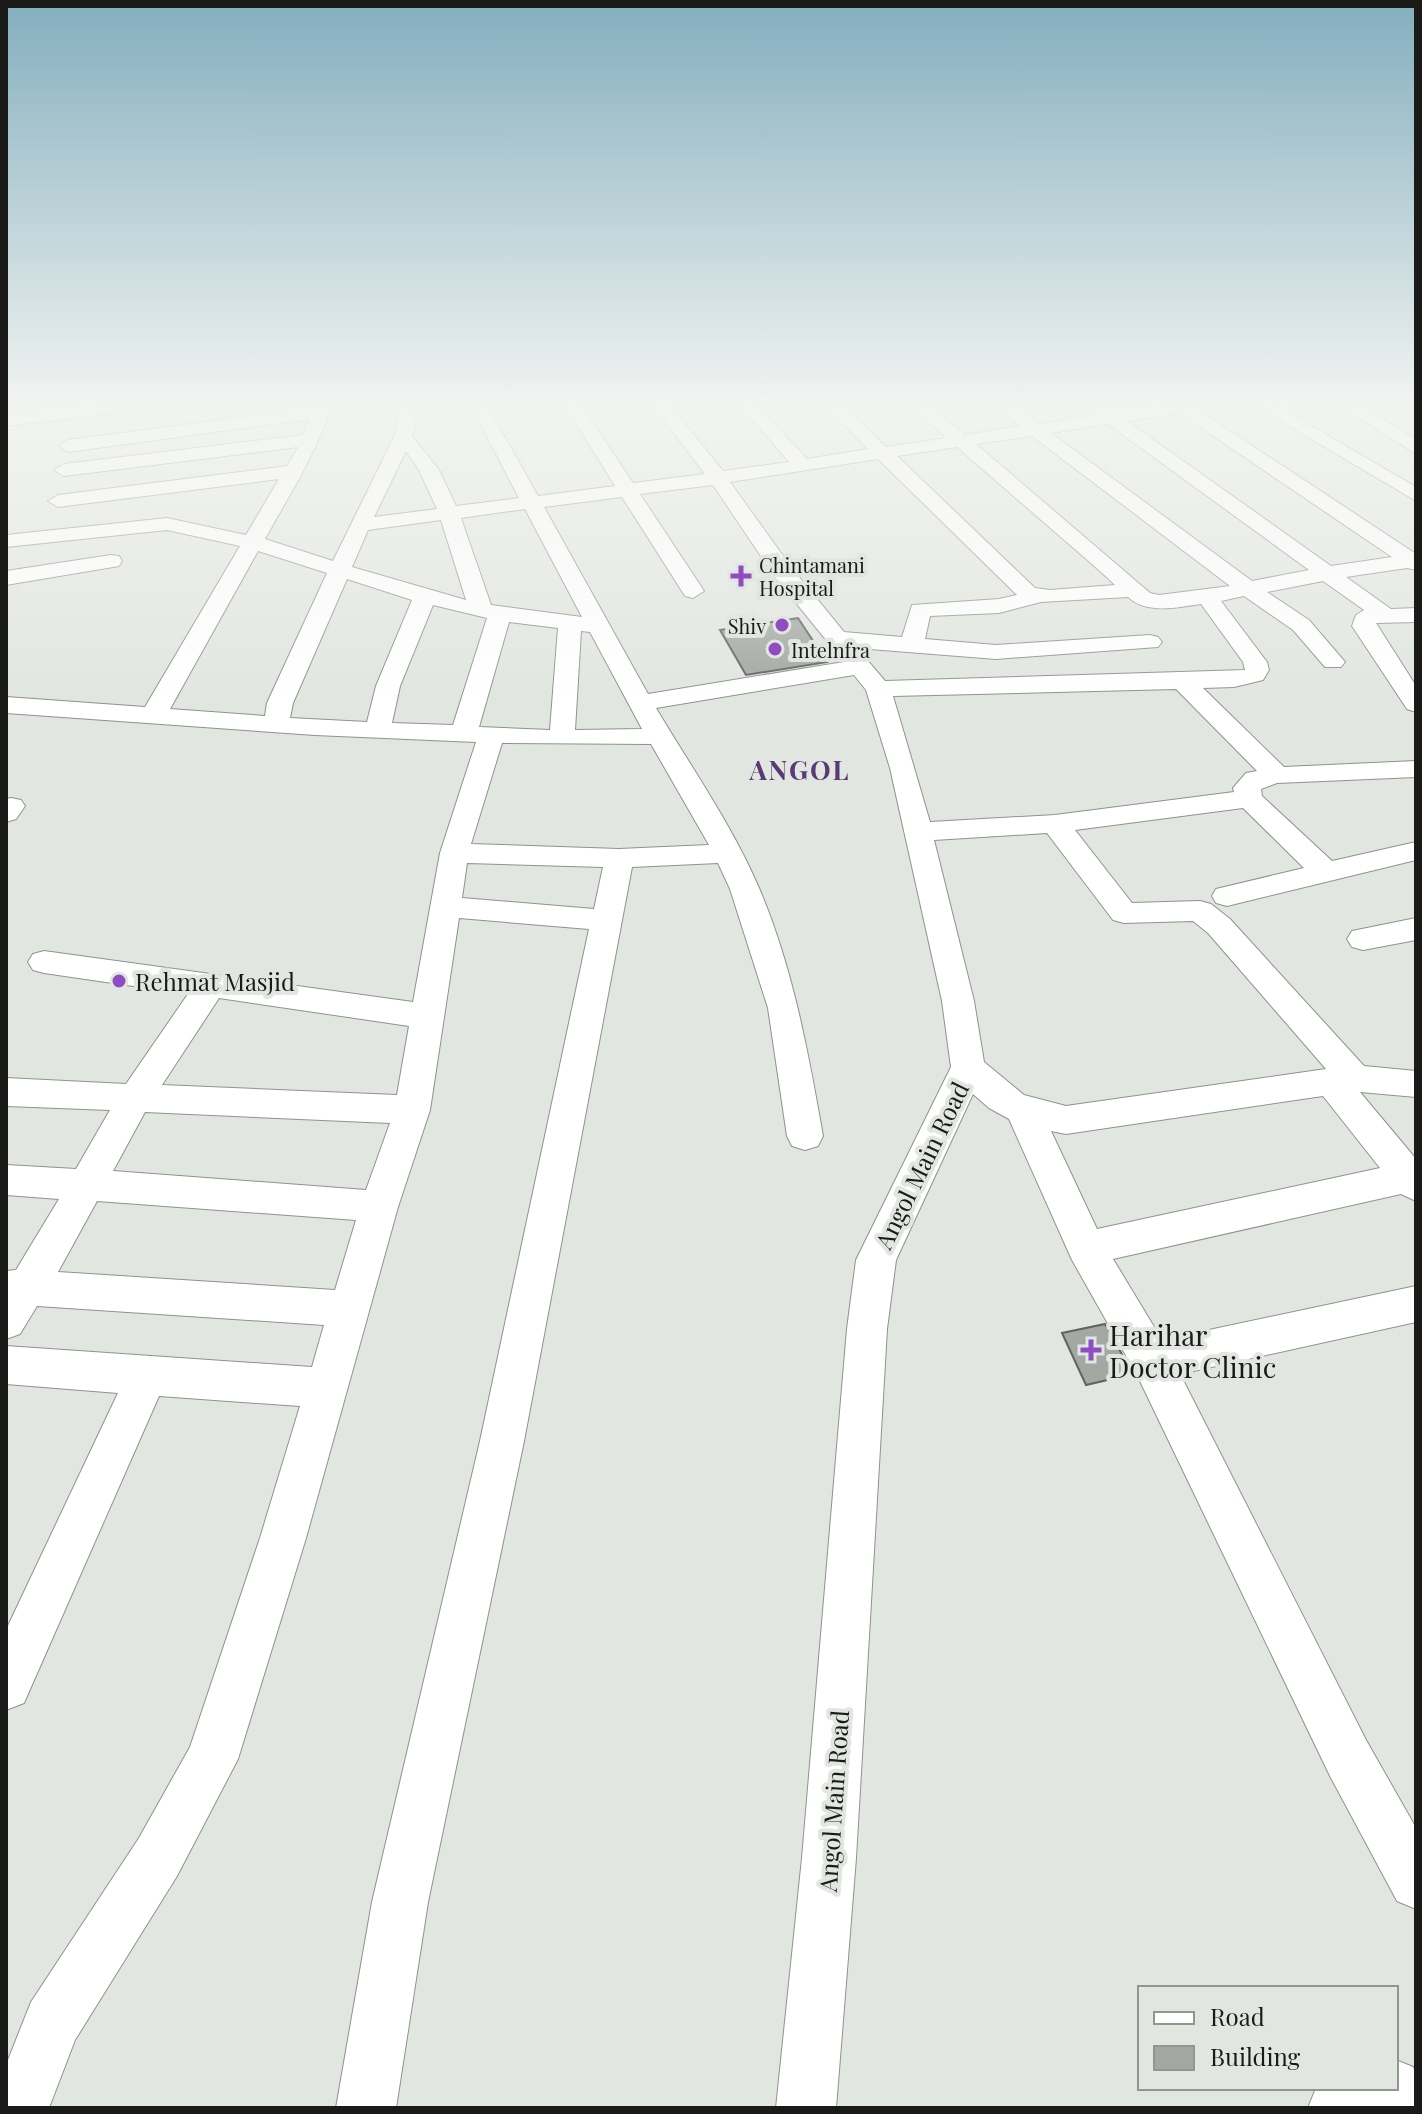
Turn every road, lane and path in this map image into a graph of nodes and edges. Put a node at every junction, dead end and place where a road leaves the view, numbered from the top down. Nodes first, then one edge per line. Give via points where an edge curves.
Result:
1 (58, 501) edge
2 (275, 501) edge
3 (372, 501) edge
4 (442, 501) edge
5 (550, 501) edge
6 (636, 501) edge
7 (734, 501) edge
8 (931, 501) edge
9 (1031, 501) edge
10 (1130, 501) edge
11 (1227, 501) edge
12 (1324, 501) edge
13 (532, 503) junction
14 (448, 514) junction
15 (360, 525) junction
16 (49, 535) junction
17 (6, 541) edge
18 (251, 542) junction
19 (111, 561) dead end
20 (1415, 561) edge
21 (340, 571) junction
22 (1329, 573) junction
23 (6, 578) edge
24 (1248, 589) junction
25 (1131, 590) junction
26 (693, 591) dead end
27 (1039, 596) junction
28 (425, 597) junction
29 (1207, 597) junction
30 (490, 612) junction
31 (1385, 615) junction
32 (1416, 615) edge
33 (570, 623) junction
34 (600, 626) junction
35 (1150, 642) dead end
36 (911, 647) junction
37 (1333, 662) dead end
38 (859, 665) junction
39 (1182, 681) junction
40 (640, 703) junction
41 (1416, 704) edge
42 (6, 705) edge
43 (153, 716) junction
44 (276, 724) junction
45 (378, 728) junction
46 (478, 734) junction
47 (659, 736) junction
48 (562, 738) junction
49 (1416, 769) edge
50 (1277, 775) junction
51 (1249, 799) junction
52 (1055, 824) junction
53 (917, 832) junction
54 (1416, 851) edge
55 (454, 853) junction
56 (727, 853) junction
57 (619, 858) junction
58 (1325, 871) junction
59 (1227, 896) dead end
60 (444, 907) junction
61 (607, 920) junction
62 (1416, 929) edge
63 (1363, 939) dead end
64 (44, 962) dead end
65 (210, 987) junction
66 (426, 1016) junction
67 (968, 1067) junction
68 (1343, 1080) junction
69 (1416, 1084) edge
70 (6, 1092) edge
71 (134, 1099) junction
72 (412, 1110) junction
73 (1024, 1112) junction
74 (805, 1136) dead end
75 (6, 1180) edge
76 (1412, 1182) edge
77 (86, 1184) junction
78 (379, 1207) junction
79 (1086, 1248) junction
80 (17, 1287) edge
81 (1416, 1304) edge
82 (350, 1309) junction
83 (6, 1321) edge
84 (1152, 1361) junction
85 (6, 1365) edge
86 (147, 1376) junction
87 (328, 1388) junction
88 (6, 1685) edge
89 (1416, 1882) edge
90 (1386, 2090) edge
91 (19, 2108) edge
92 (366, 2108) edge
93 (806, 2108) edge
94 (1338, 2108) edge

1 - 16 street
2 - 18 street
3 - 15 street
4 - 14 street
5 - 13 street
6 - 26 street
7 - 38 street, Angol Main Road via 783,572
8 - 27 street via 1020,588
9 - 25 street
10 - 24 street
11 - 22 street
12 - 20 street
13 - 14 street
13 - 34 street
14 - 15 street
14 - 30 street
15 - 21 street
16 - 17 street
16 - 18 street via 167,524
18 - 21 street
18 - 43 street
19 - 23 street
20 - 22 street
21 - 28 street
21 - 44 street via 280,703
22 - 24 street
22 - 31 street
24 - 29 street
24 - 37 street via 1301,625
25 - 27 street
25 - 29 street via 1151,602
27 - 36 street via 999,606 920,610
28 - 30 street
28 - 45 street via 388,686
29 - 39 street via 1257,670 1248,678
30 - 33 street
30 - 46 street
31 - 32 street
31 - 41 street via 1368,616 1364,626
33 - 34 street
33 - 48 street
34 - 40 street
35 - 36 street via 996,652
36 - 38 street
38 - 39 street
38 - 40 street
38 - 53 street, Angol Main Road via 893,730
39 - 50 street
40 - 47 street
42 - 43 street
43 - 44 street
44 - 45 street
45 - 46 street
46 - 48 street
46 - 55 street
47 - 48 street
47 - 56 street
49 - 50 street
50 - 51 street via 1256,779 1247,788
51 - 52 street
51 - 58 street
52 - 53 street
52 - 68 street via 1124,913 1200,911 1219,926
53 - 67 street, Angol Main Road via 958,1001
54 - 58 street
55 - 57 street
55 - 60 street
56 - 57 street
56 - 74 street via 745,889 784,1008
57 - 61 street
58 - 59 street
60 - 61 street
60 - 66 street
61 - 92 street via 499,1457 400,1902
62 - 63 street
64 - 65 street
65 - 66 street
65 - 71 street
66 - 72 street
67 - 73 street via 992,1094
67 - 93 street, Angol Main Road via 876,1260
68 - 69 street
68 - 73 street via 1066,1120
68 - 76 street
70 - 71 street
71 - 72 street
71 - 77 street
72 - 78 street
73 - 79 street
75 - 77 street
76 - 79 street
77 - 78 street
77 - 80 street
78 - 82 street
79 - 84 street
80 - 82 street
80 - 83 street
81 - 84 street
82 - 87 street
84 - 89 street via 1348,1758
85 - 86 street
86 - 87 street
86 - 88 street
87 - 91 street via 212,1759 158,1857 52,2023
90 - 94 street

